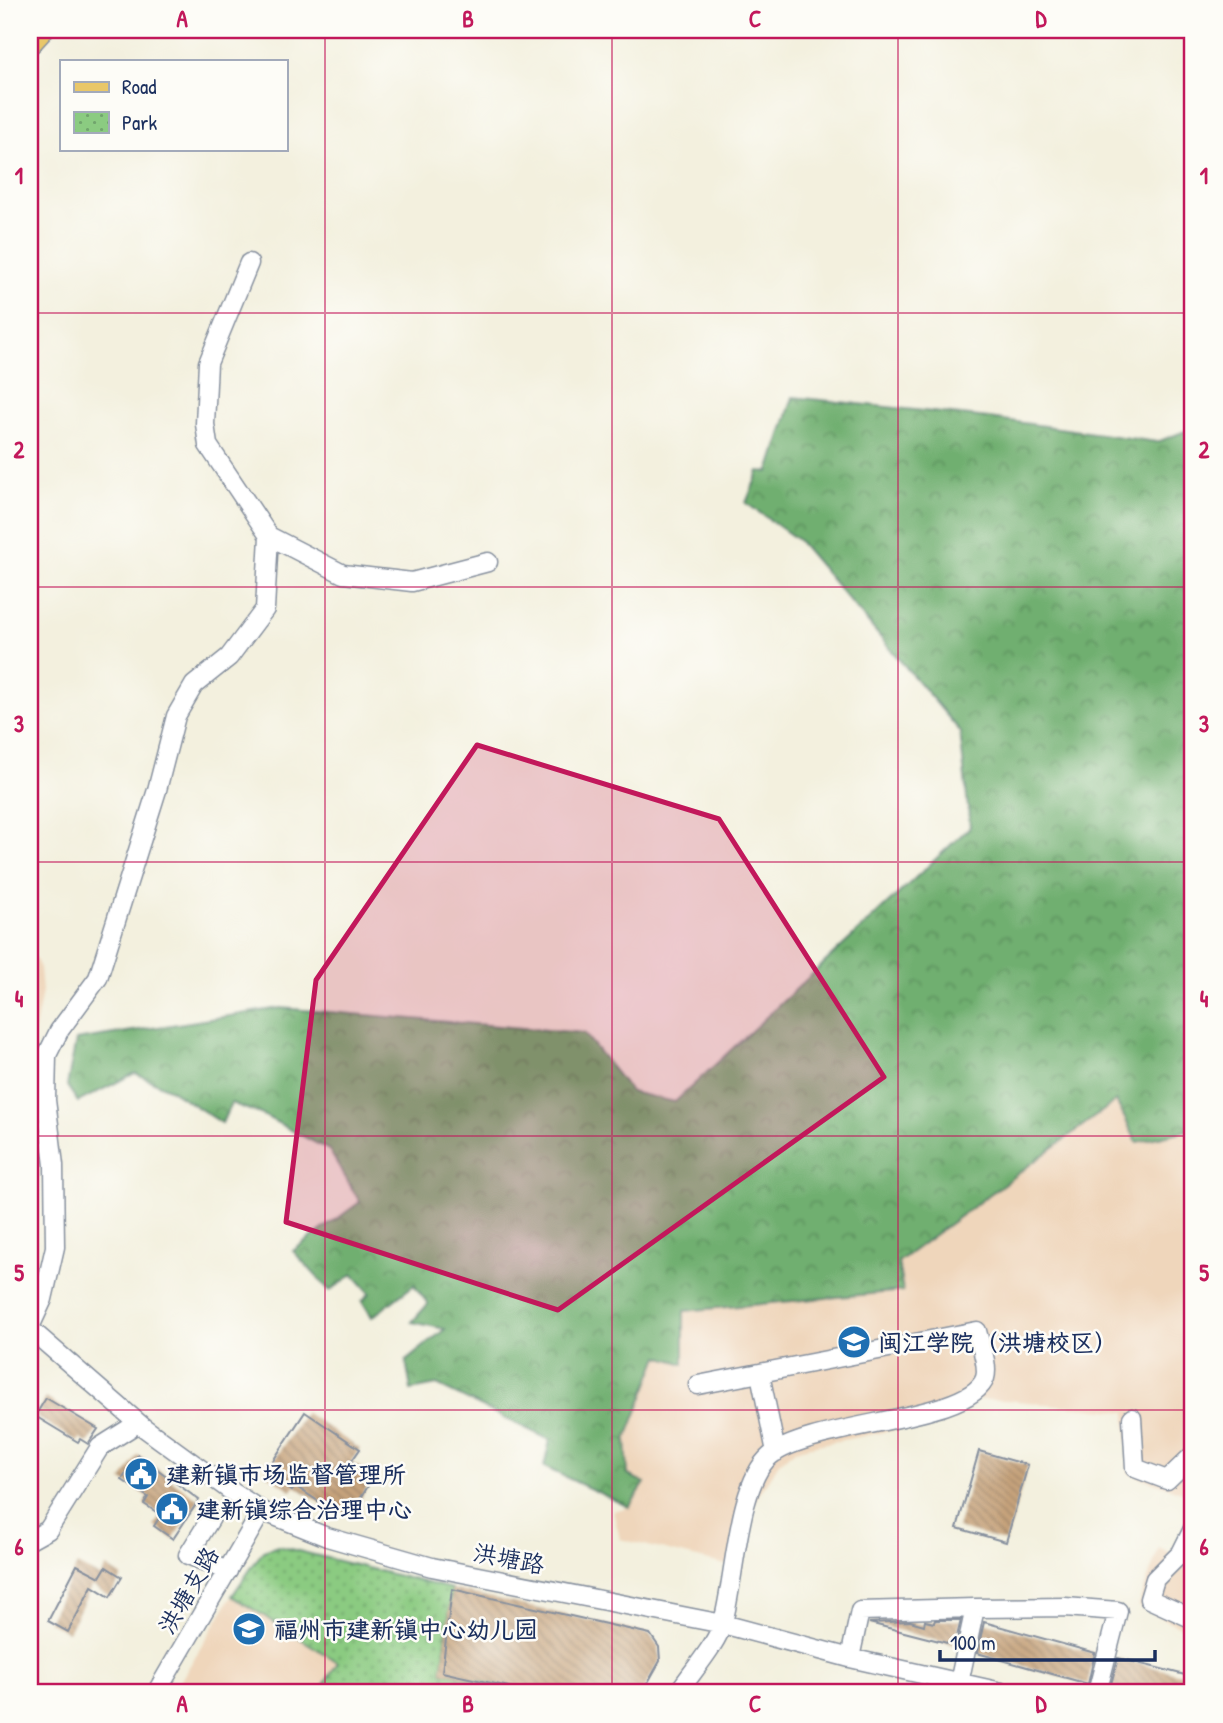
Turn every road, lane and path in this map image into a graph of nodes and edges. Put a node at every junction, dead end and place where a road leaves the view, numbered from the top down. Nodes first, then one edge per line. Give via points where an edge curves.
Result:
1 (34, 30) edge
2 (41, 30) edge
3 (30, 34) edge
4 (30, 42) edge
5 (249, 263) dead end
6 (269, 536) junction
7 (488, 562) dead end
8 (30, 1328) edge
9 (760, 1374) junction
10 (698, 1385) dead end
11 (1132, 1418) dead end
12 (138, 1423) junction
13 (776, 1452) junction
14 (1193, 1455) edge
15 (262, 1511) junction
16 (211, 1518) dead end
17 (1193, 1529) edge
18 (30, 1540) edge
19 (228, 1571) junction
20 (975, 1608) junction
21 (1193, 1619) edge
22 (723, 1624) junction
23 (850, 1658) junction
24 (969, 1688) edge
25 (156, 1693) edge
26 (678, 1693) edge
27 (1006, 1693) edge
28 (1097, 1693) edge

1 - 3 main road
2 - 4 main road
5 - 6 street via 208,363 205,424 208,445
6 - 7 street via 343,574 412,582
6 - 8 street via 265,609 229,657 194,685 176,716 97,978 53,1039 46,1061 55,1247
8 - 12 street, 洪塘路
9 - 10 street
9 - 13 street
9 - 13 street via 978,1331 986,1370 975,1390 948,1406 800,1439
11 - 14 street via 1135,1468 1167,1480
12 - 15 street, 洪塘路
12 - 18 street via 100,1447 48,1530
13 - 22 street via 752,1482
15 - 19 street, 洪塘支路
15 - 22 street, 洪塘路 via 327,1537 432,1567
16 - 19 street via 188,1555
17 - 21 street via 1181,1553 1155,1579 1149,1599
19 - 25 street, 洪塘支路
20 - 23 street via 859,1611
20 - 24 street
20 - 28 street via 1118,1611
22 - 23 street, 洪塘路
22 - 26 street
23 - 24 street, 洪塘路
24 - 27 street, 洪塘路

